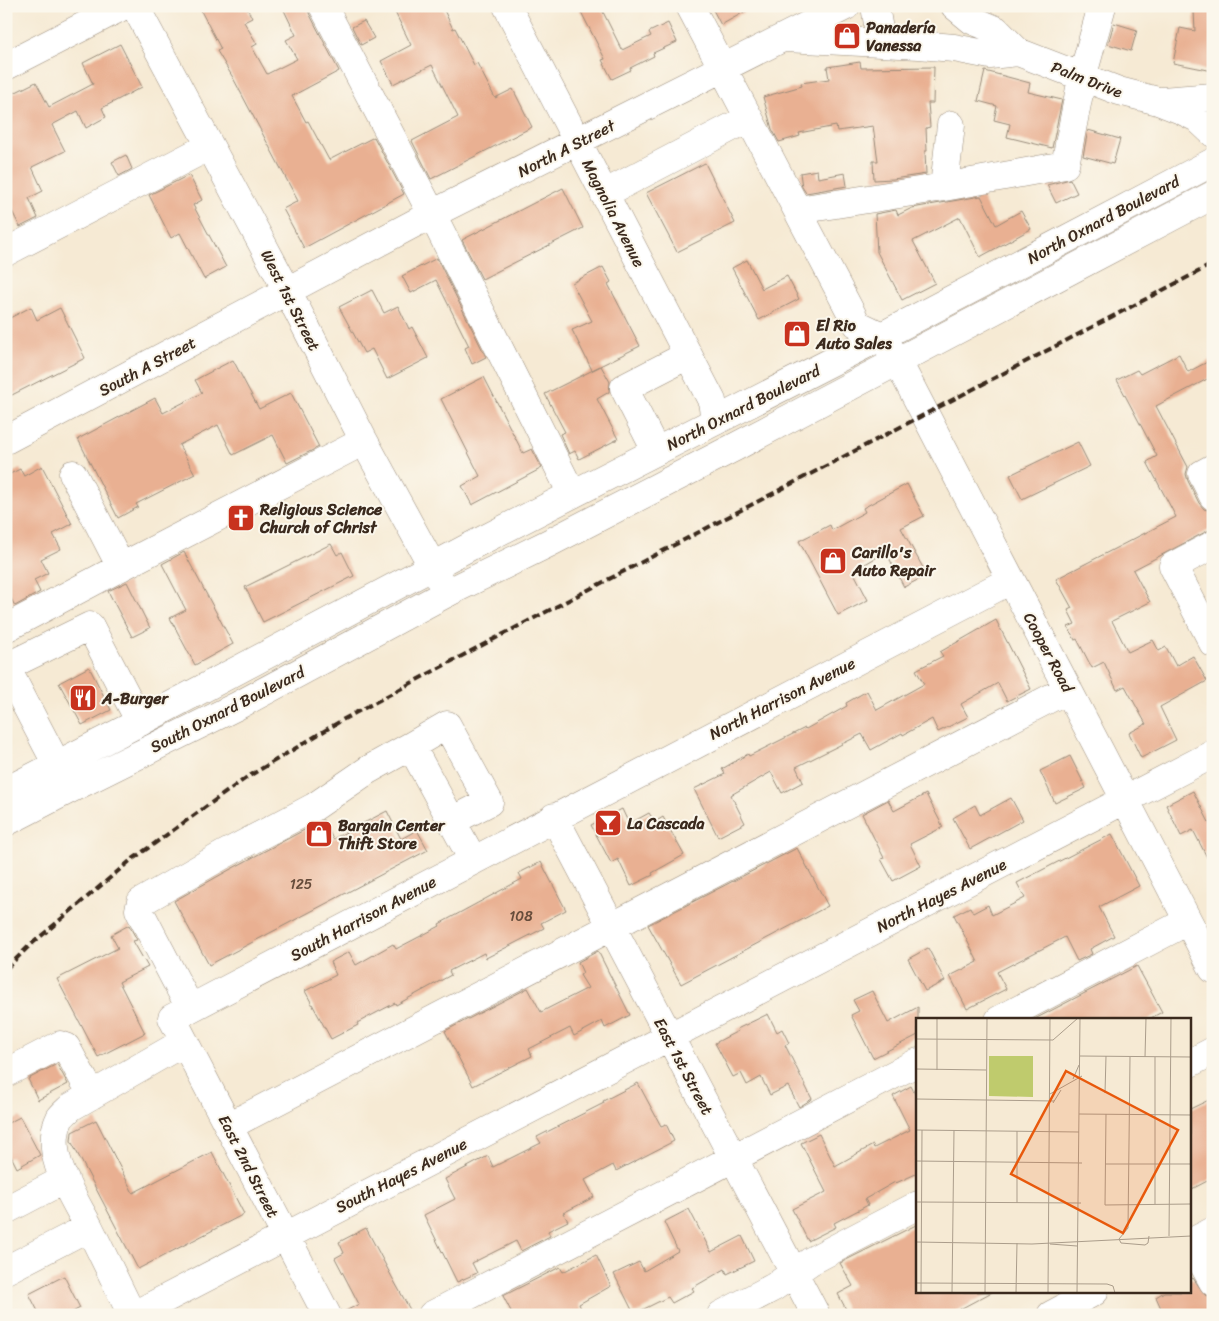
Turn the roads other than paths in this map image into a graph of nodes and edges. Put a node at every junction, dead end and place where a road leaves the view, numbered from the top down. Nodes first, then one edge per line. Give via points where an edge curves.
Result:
1 (123, 6) edge
2 (135, 6) edge
3 (324, 6) edge
4 (507, 6) edge
5 (690, 6) edge
6 (846, 6) edge
7 (875, 6) edge
8 (955, 6) edge
9 (1102, 6) edge
10 (785, 38) junction
11 (882, 42) junction
12 (1018, 52) junction
13 (6, 66) edge
14 (723, 68) junction
15 (1082, 78) junction
16 (1213, 97) edge
17 (1158, 101) junction
18 (749, 118) junction
19 (951, 124) dead end
20 (1213, 133) edge
21 (578, 142) junction
22 (210, 146) junction
23 (1213, 162) edge
24 (944, 187) junction
25 (604, 194) junction
26 (1213, 195) edge
27 (798, 210) junction
28 (432, 214) junction
29 (6, 252) edge
30 (288, 292) junction
31 (882, 336) junction
32 (688, 355) junction
33 (898, 362) junction
34 (715, 421) junction
35 (6, 440) edge
36 (364, 441) junction
37 (656, 451) junction
38 (715, 457) junction
39 (73, 474) dead end
40 (572, 494) junction
41 (1213, 545) edge
42 (121, 567) junction
43 (433, 567) junction
44 (1011, 580) junction
45 (447, 593) junction
46 (6, 628) edge
47 (1213, 643) edge
48 (6, 667) edge
49 (1068, 689) junction
50 (140, 722) junction
51 (411, 746) junction
52 (1213, 754) edge
53 (57, 765) junction
54 (70, 789) junction
55 (6, 791) edge
56 (1126, 799) junction
57 (554, 817) junction
58 (452, 821) junction
59 (6, 822) edge
60 (473, 860) junction
61 (1188, 921) junction
62 (612, 928) junction
63 (1213, 969) edge
64 (181, 1013) junction
65 (1003, 1018) edge
66 (668, 1037) junction
67 (184, 1042) junction
68 (1213, 1051) edge
69 (1192, 1062) edge
70 (916, 1063) edge
71 (6, 1073) edge
72 (92, 1095) junction
73 (229, 1126) junction
74 (734, 1158) junction
75 (65, 1179) junction
76 (916, 1206) edge
77 (6, 1210) edge
78 (88, 1227) junction
79 (285, 1235) junction
80 (1198, 1239) edge
81 (6, 1270) edge
82 (793, 1272) junction
83 (1213, 1282) edge
84 (1090, 1294) edge
85 (177, 1305) edge
86 (133, 1315) edge
87 (328, 1315) edge
88 (432, 1315) edge
89 (721, 1315) edge
90 (816, 1315) edge
91 (1051, 1315) edge

1 - 13 street
2 - 22 street, West 1st Street
3 - 28 street
4 - 21 street, Magnolia Avenue
5 - 14 street
6 - 10 street, North A Street
7 - 11 street
8 - 12 street, Palm Drive via 972,20 996,30
9 - 15 street
10 - 11 street, Palm Drive
10 - 14 street, North A Street
11 - 12 street, Palm Drive via 954,48 990,55
12 - 15 street, Palm Drive
14 - 18 street
14 - 21 street, North A Street
15 - 17 street, Palm Drive
15 - 24 street via 1065,165
16 - 17 street, Palm Drive
17 - 20 street, Palm Drive via 1196,118
18 - 25 street
18 - 27 street
19 - 24 street
21 - 25 street, Magnolia Avenue
21 - 28 street, North A Street
22 - 29 street
22 - 30 street, West 1st Street
23 - 31 street, North Oxnard Boulevard
24 - 27 street
25 - 32 street, Magnolia Avenue
26 - 33 street, North Oxnard Boulevard
27 - 31 street via 857,324
28 - 30 street, North A Street
28 - 40 street
30 - 35 street, South A Street
30 - 36 street, West 1st Street
31 - 33 street, Cooper Road
31 - 34 street, North Oxnard Boulevard
32 - 34 street, Magnolia Avenue via 712,401
32 - 37 street via 624,388
33 - 38 street, North Oxnard Boulevard
33 - 44 street, Cooper Road
34 - 37 street, North Oxnard Boulevard
34 - 38 street, Magnolia Avenue
36 - 42 street
36 - 43 street, West 1st Street
37 - 40 street, North Oxnard Boulevard
38 - 45 street, North Oxnard Boulevard
39 - 42 street
40 - 43 street, North Oxnard Boulevard
41 - 47 street via 1173,566
42 - 46 street
43 - 45 street, West 1st Street
43 - 50 street, South Oxnard Boulevard
44 - 49 street, Cooper Road
44 - 57 street, North Harrison Avenue
45 - 54 street, South Oxnard Boulevard via 237,706
48 - 50 street via 90,626
48 - 53 street
49 - 56 street, Cooper Road
49 - 62 street
50 - 53 street, South Oxnard Boulevard
51 - 58 street
51 - 58 street, East 2nd Street via 447,725 489,802
51 - 64 street, East 2nd Street via 368,770 314,807 141,902 139,910
52 - 56 street, North Hayes Avenue
53 - 54 street
53 - 55 street, South Oxnard Boulevard
54 - 59 street, South Oxnard Boulevard
56 - 61 street, Cooper Road
56 - 66 street, North Hayes Avenue
57 - 60 street, South Harrison Avenue
57 - 62 street, East 1st Street
58 - 60 street
60 - 64 street, South Harrison Avenue
61 - 63 street, Cooper Road
61 - 65 street
62 - 66 street, East 1st Street
62 - 73 street
64 - 67 street, East 2nd Street
66 - 74 street, East 1st Street
66 - 79 street, South Hayes Avenue
67 - 72 street
67 - 73 street, East 2nd Street
68 - 69 street
70 - 74 street
71 - 72 street via 60,1045 66,1047
72 - 75 street via 61,1116 56,1128 54,1148
73 - 79 street, East 2nd Street
74 - 82 street, East 1st Street
74 - 88 street
75 - 77 street
75 - 78 street
76 - 82 street
78 - 81 street
78 - 86 street
79 - 85 street, South Hayes Avenue
79 - 87 street, East 2nd Street
80 - 83 street
82 - 89 street via 774,1287
82 - 90 street, East 1st Street
84 - 91 street
85 - 86 street, South Hayes Avenue

